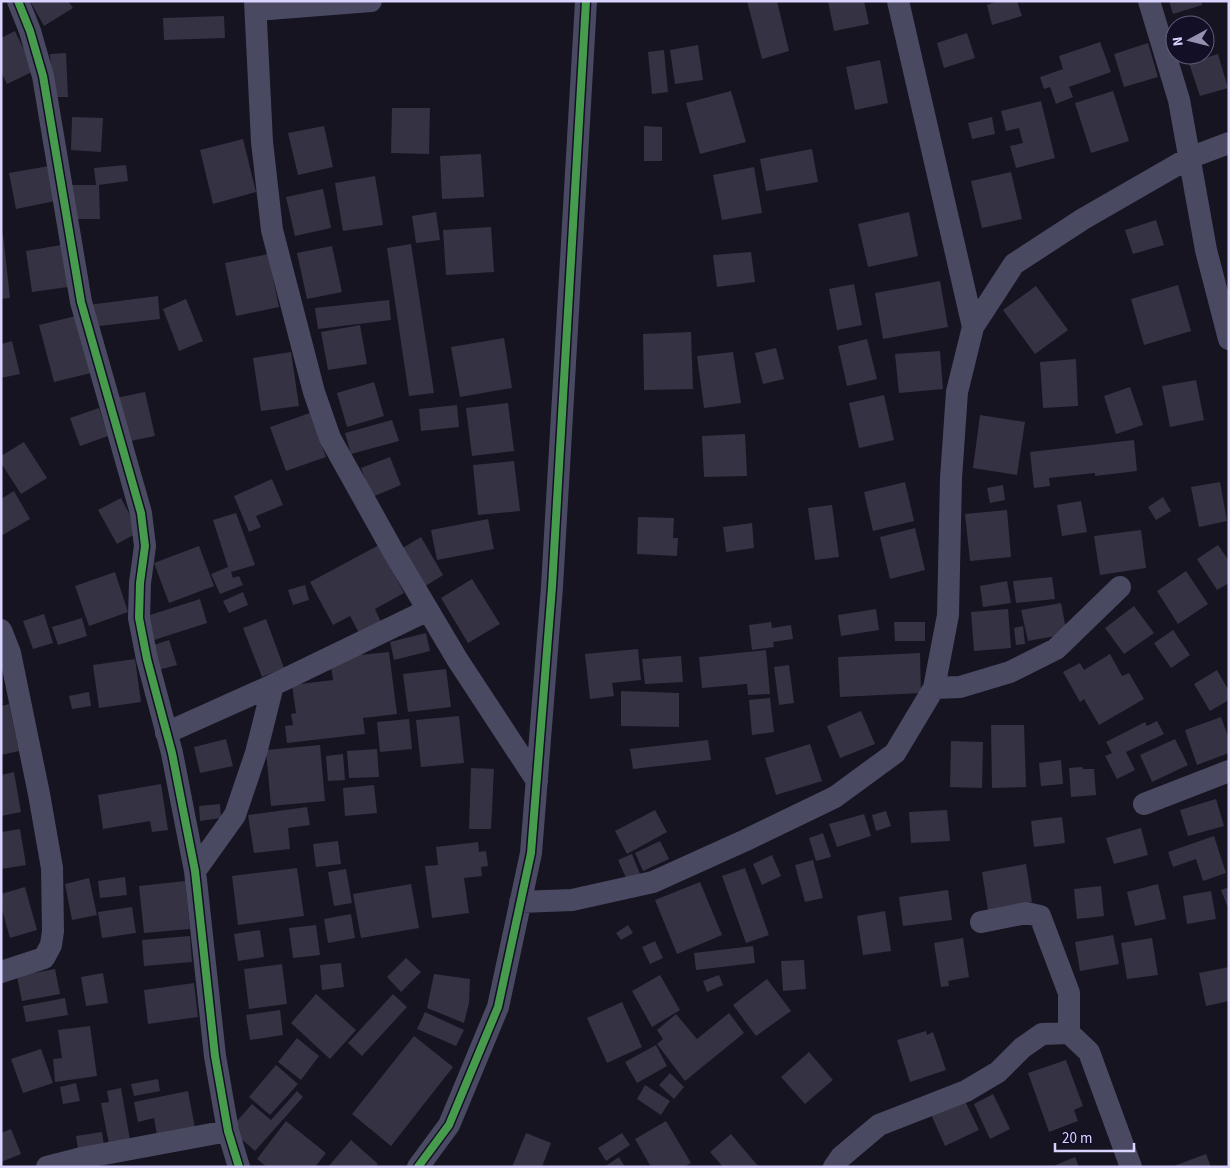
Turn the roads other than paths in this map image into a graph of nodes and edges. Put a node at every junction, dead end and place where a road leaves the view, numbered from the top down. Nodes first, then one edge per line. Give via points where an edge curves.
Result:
1 (18, 1) edge
2 (371, 1) edge
3 (586, 1) edge
4 (898, 1) edge
5 (1149, 1) edge
6 (320, 3) edge
7 (255, 6) edge
8 (1229, 144) edge
9 (1189, 158) junction
10 (973, 327) junction
11 (1229, 339) edge
12 (1120, 587) dead end
13 (428, 610) junction
14 (1, 630) edge
15 (273, 685) junction
16 (934, 688) junction
17 (166, 732) junction
18 (1229, 771) edge
19 (537, 781) junction
20 (1144, 804) dead end
21 (195, 872) junction
22 (520, 902) junction
23 (982, 922) dead end
24 (1, 972) edge
25 (1069, 1033) junction
26 (228, 1131) junction
27 (47, 1167) edge
28 (239, 1167) edge
29 (418, 1167) edge
30 (834, 1167) edge
31 (1131, 1167) edge

1 - 17 street via 43,76 81,302 140,513 146,546 138,618
2 - 6 street
3 - 19 street via 553,577
4 - 10 street
5 - 9 street via 1179,100
6 - 7 street
7 - 13 street via 262,142 272,230 314,392 330,438
8 - 9 street
9 - 10 street via 1083,219 1014,264
9 - 11 street via 1206,250
10 - 16 street via 957,392 951,478 948,615
12 - 16 street via 1056,648 1010,672 960,687
13 - 15 street
13 - 19 street
14 - 24 street via 10,653 52,868 53,931 51,945 44,958
15 - 17 street
15 - 21 street via 256,753 235,814
16 - 22 street via 895,753 835,797 653,882 572,900
17 - 21 street
18 - 20 street
19 - 22 street via 530,852
21 - 26 street via 215,1056
22 - 29 street via 498,1008 449,1125
23 - 25 street via 1026,913 1040,916 1069,993
25 - 30 street via 1042,1034 998,1072 966,1091 879,1125 841,1157
25 - 31 street via 1089,1052
26 - 27 street
26 - 28 street

